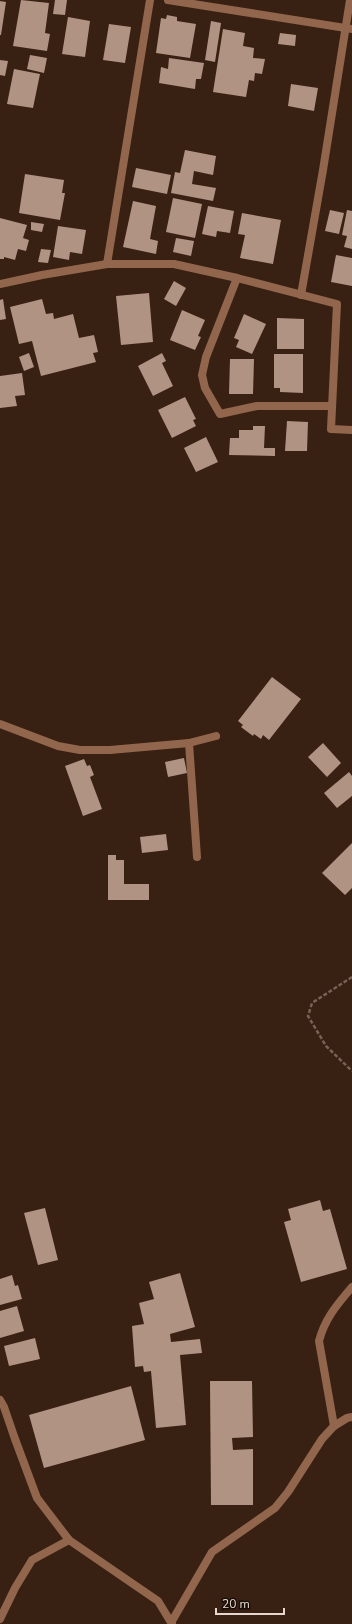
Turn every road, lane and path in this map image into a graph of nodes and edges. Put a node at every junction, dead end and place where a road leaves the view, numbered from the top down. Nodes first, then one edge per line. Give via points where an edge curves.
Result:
1 (150, 0) edge
2 (168, 0) edge
3 (350, 0) edge
4 (349, 28) edge
5 (107, 264) junction
6 (237, 278) junction
7 (0, 284) edge
8 (301, 294) junction
9 (332, 406) junction
10 (352, 430) edge
11 (0, 724) edge
12 (216, 736) dead end
13 (189, 744) junction
14 (197, 857) dead end
15 (352, 977) edge
16 (352, 1071) edge
17 (352, 1287) edge
18 (0, 1400) edge
19 (352, 1417) edge
20 (334, 1426) junction
21 (69, 1540) junction
22 (0, 1619) edge
23 (172, 1623) edge

1 - 5 street
2 - 4 street
3 - 4 street
4 - 8 street
5 - 6 street via 174,264
5 - 7 street via 42,274
6 - 8 street
6 - 9 street via 206,357 202,375 205,388 220,414 257,406
8 - 9 street via 337,304
9 - 10 street via 331,429
11 - 13 street via 58,746 80,750
12 - 13 street
13 - 14 street
15 - 16 path via 312,1003 308,1016 326,1046
17 - 20 street via 328,1316 319,1341
18 - 21 street via 37,1498
19 - 20 street
20 - 23 street via 275,1508 212,1552
21 - 22 street via 32,1560
21 - 23 street via 158,1602

